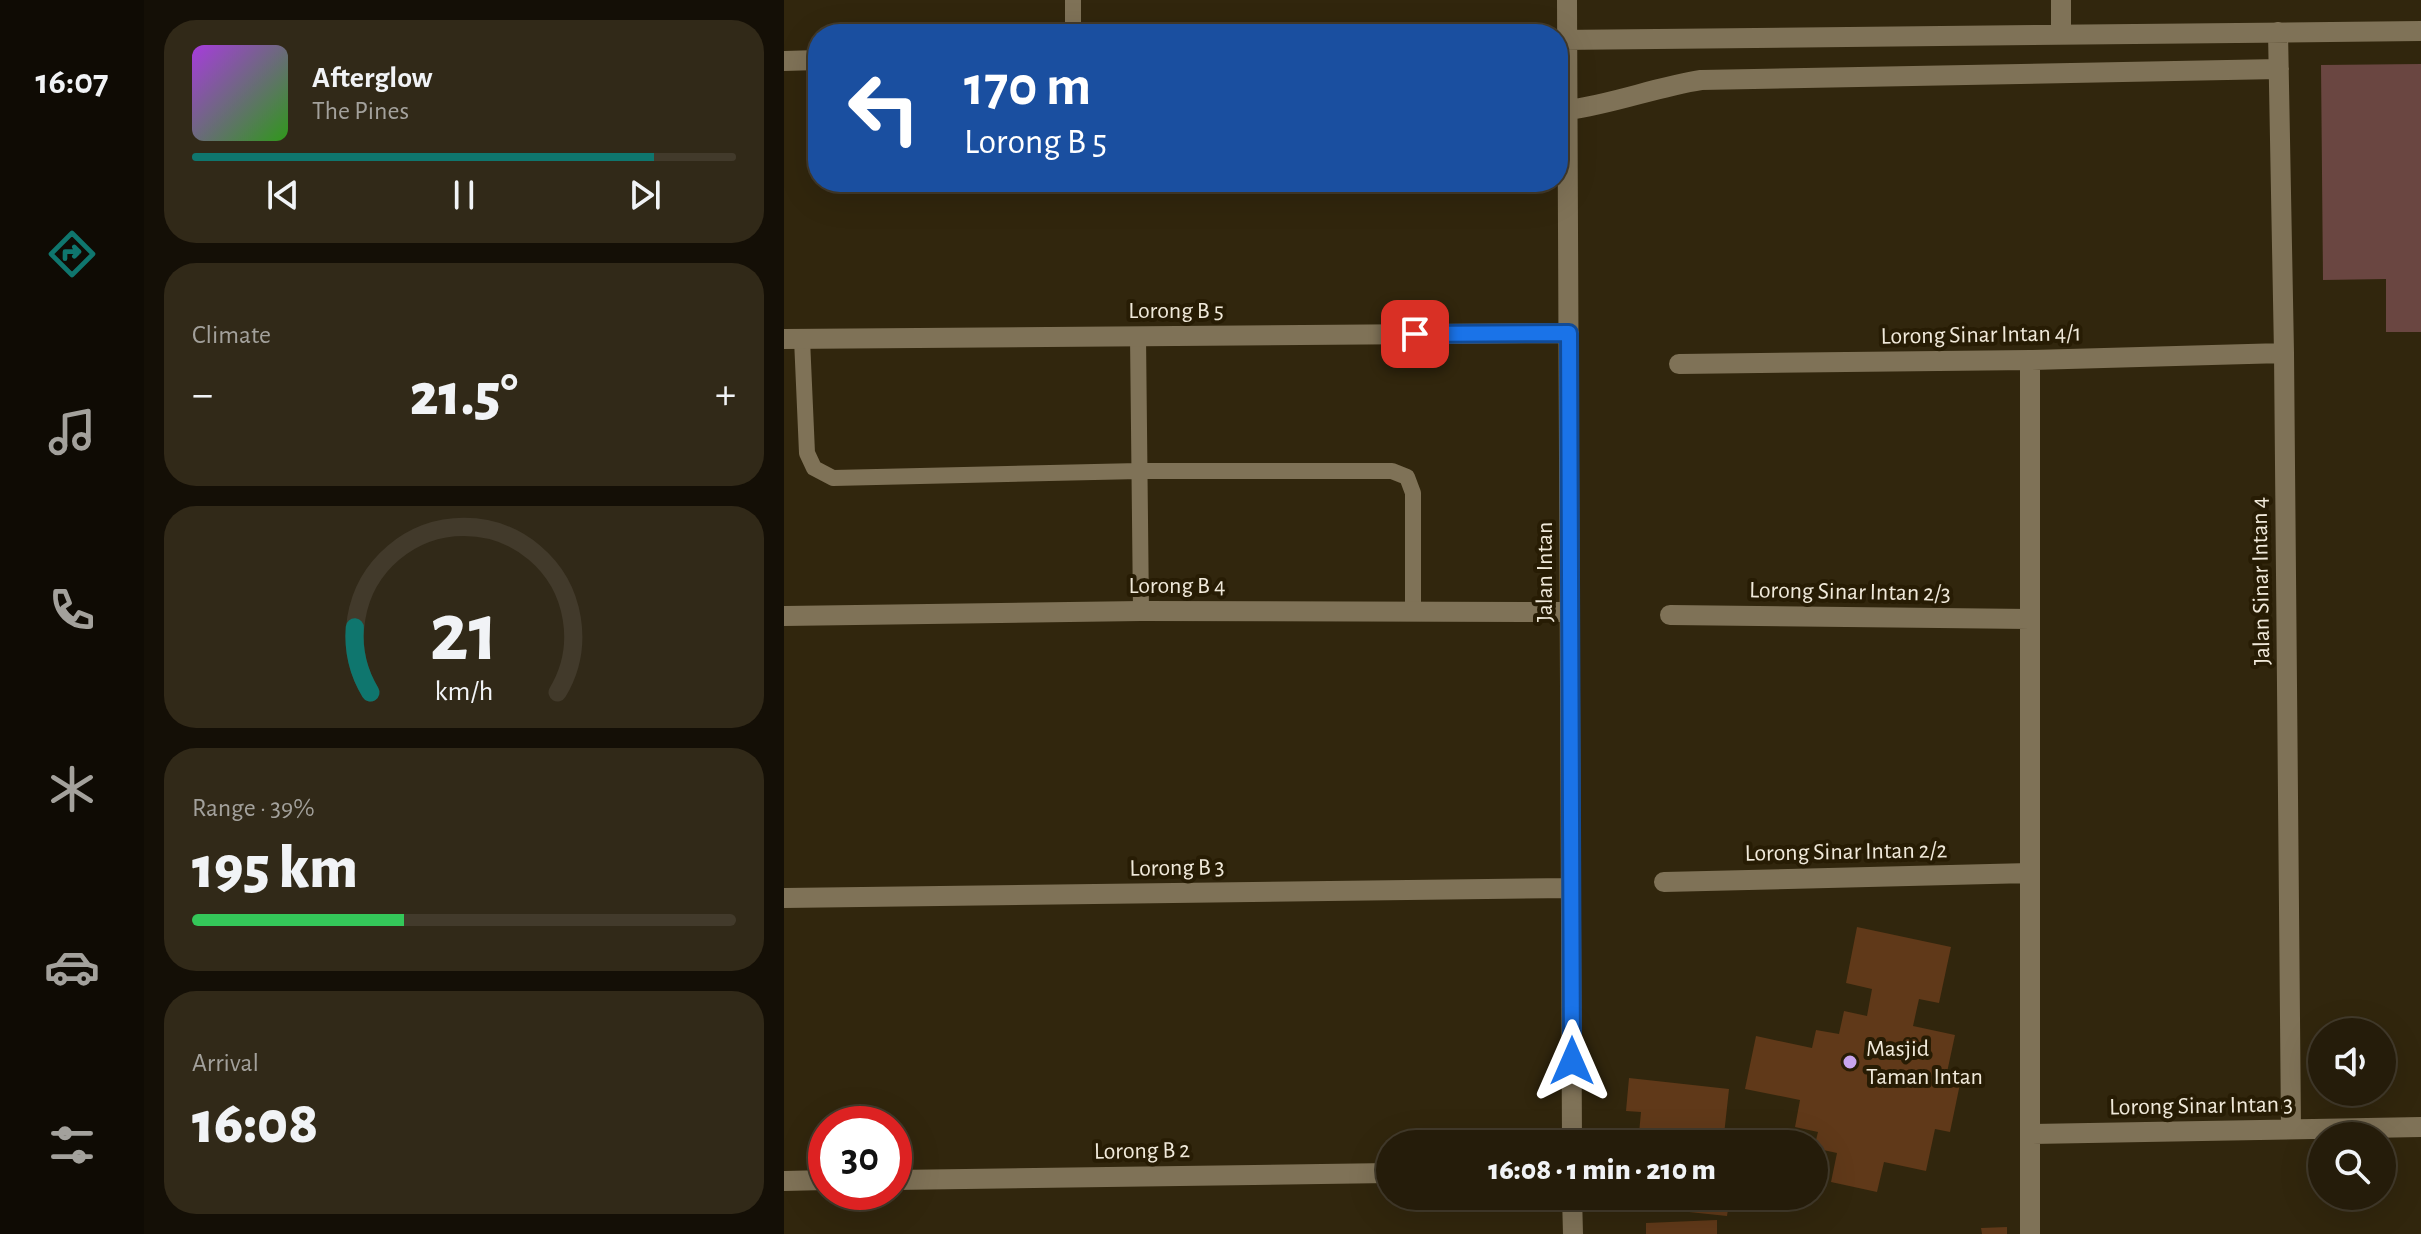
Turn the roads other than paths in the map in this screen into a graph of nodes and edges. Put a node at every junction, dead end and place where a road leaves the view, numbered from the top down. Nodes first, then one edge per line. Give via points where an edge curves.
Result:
1 (1073, 0) edge
2 (1567, 0) edge
3 (2061, 0) edge
4 (1073, 24) edge
5 (1565, 24) edge
6 (2421, 31) edge
7 (2278, 32) junction
8 (2061, 34) junction
9 (1568, 39) edge
10 (808, 60) edge
11 (784, 61) edge
12 (2279, 69) junction
13 (1568, 110) joint
14 (1569, 333) junction
15 (1138, 336) junction
16 (793, 339) edge
17 (2284, 353) junction
18 (2030, 360) junction
19 (1679, 364) dead end
20 (1139, 471) junction
21 (1141, 611) junction
22 (1413, 611) junction
23 (1570, 612) junction
24 (1670, 615) dead end
25 (784, 616) edge
26 (2030, 619) junction
27 (2030, 873) junction
28 (1664, 882) dead end
29 (1571, 888) junction
30 (784, 898) edge
31 (2421, 1127) edge
32 (2291, 1129) junction
33 (1572, 1130) edge
34 (2030, 1134) junction
35 (1376, 1173) edge
36 (808, 1180) edge
37 (912, 1180) edge
38 (784, 1181) edge
39 (1572, 1210) edge
40 (1573, 1234) edge
41 (2030, 1234) edge

1 - 4 lane
2 - 5 street, Jalan Intan
3 - 8 street
6 - 7 street
7 - 8 street
7 - 12 street, Jalan Sinar Intan 4
8 - 9 street
10 - 11 street
12 - 13 street via 1701,80
12 - 17 street, Jalan Sinar Intan 4
13 - 14 street, Jalan Intan
14 - 15 street, Lorong B 5
14 - 23 street, Jalan Intan
15 - 16 street, Lorong B 5
15 - 20 lane
16 - 20 lane via 807,453 814,468 833,478
17 - 18 street, Lorong Sinar Intan 4/1
17 - 32 street, Jalan Sinar Intan 4
18 - 19 street, Lorong Sinar Intan 4/1
18 - 26 street
20 - 21 lane
20 - 22 lane via 1392,471 1407,477 1413,493
21 - 22 street, Lorong B 4
21 - 25 street, Lorong B 4
22 - 23 street, Lorong B 4
23 - 29 street, Jalan Intan
24 - 26 street, Lorong Sinar Intan 2/3
26 - 27 street
27 - 28 street, Lorong Sinar Intan 2/2
27 - 34 street
29 - 30 street, Lorong B 3
29 - 33 street, Jalan Intan
31 - 32 street, Lorong Sinar Intan 3
32 - 34 street, Lorong Sinar Intan 3
34 - 41 street
35 - 37 street, Lorong B 2
36 - 38 street
39 - 40 street

